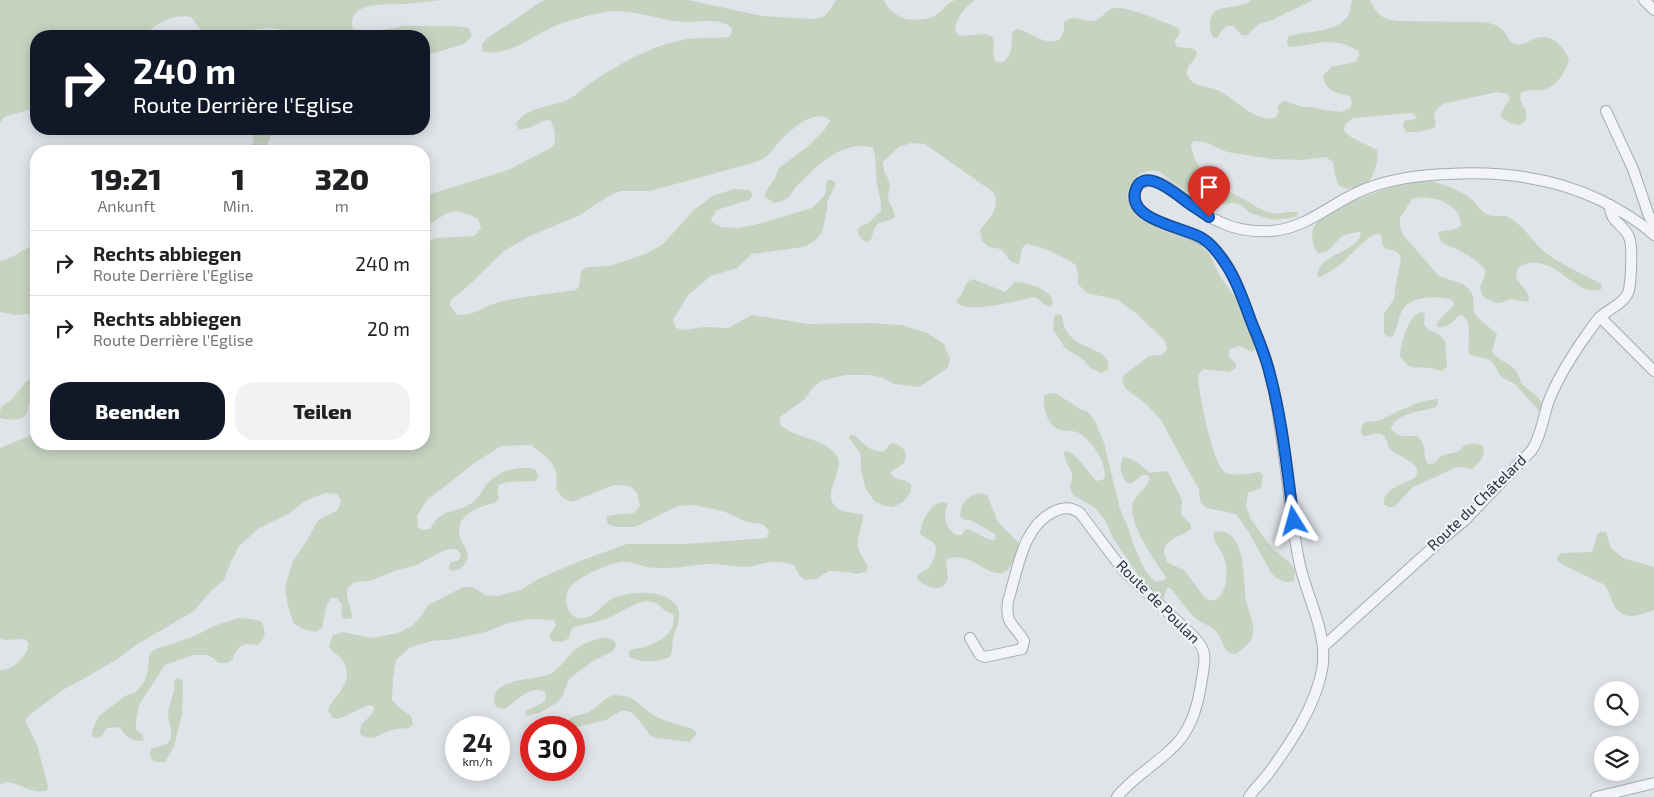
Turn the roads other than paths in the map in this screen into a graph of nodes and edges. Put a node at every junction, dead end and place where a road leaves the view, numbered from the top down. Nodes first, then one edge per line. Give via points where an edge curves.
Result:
1 (1644, 0) edge
2 (1654, 10) edge
3 (1606, 111) dead end
4 (1610, 205) junction
5 (1654, 224) edge
6 (1654, 235) edge
7 (1600, 317) junction
8 (1654, 371) edge
9 (970, 638) dead end
10 (1324, 646) junction
11 (1654, 783) edge
12 (1117, 797) edge
13 (1249, 797) edge
14 (1596, 797) edge

1 - 2 street
3 - 5 street via 1623,144
4 - 6 street via 1631,216
4 - 7 street, Route du Châtelard via 1612,217 1627,233 1632,244 1629,289 1622,300
4 - 10 street via 1564,186 1528,177 1497,173 1433,174 1401,178 1367,188 1296,226 1257,231 1235,228 1214,220 1162,184 1147,181 1138,185 1134,200 1141,212 1204,239 1225,262 1240,290 1271,376 1299,560
7 - 8 street
7 - 10 street, Route du Châtelard via 1556,384 1532,450 1464,521
9 - 12 street, Route de Poulan via 980,655 985,657 1022,649 1024,641 1010,623 1007,610 1027,540 1036,526 1053,513 1072,508 1080,513 1123,570 1194,637 1204,654 1200,698 1180,740
10 - 13 street via 1320,681 1308,712
11 - 14 street

